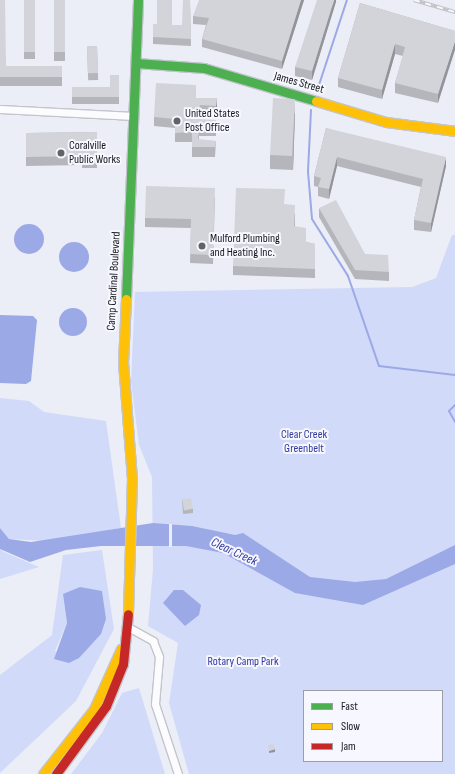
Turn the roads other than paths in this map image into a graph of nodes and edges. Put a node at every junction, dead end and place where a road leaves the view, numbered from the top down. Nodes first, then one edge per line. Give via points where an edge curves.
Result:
1 (138, 0) edge
2 (136, 63) junction
3 (0, 109) edge
4 (134, 116) junction
5 (455, 131) edge
6 (128, 627) junction
7 (43, 774) edge
8 (56, 774) edge
9 (178, 774) edge

1 - 2 street, Camp Cardinal Boulevard
2 - 4 street, Camp Cardinal Boulevard
2 - 5 street, James Street via 204,68 386,122
3 - 4 street
4 - 6 street, Camp Cardinal Boulevard via 123,362 132,499
6 - 7 street via 109,683 94,709
6 - 8 street via 123,664 106,706
6 - 9 street via 153,641 159,657 155,704

